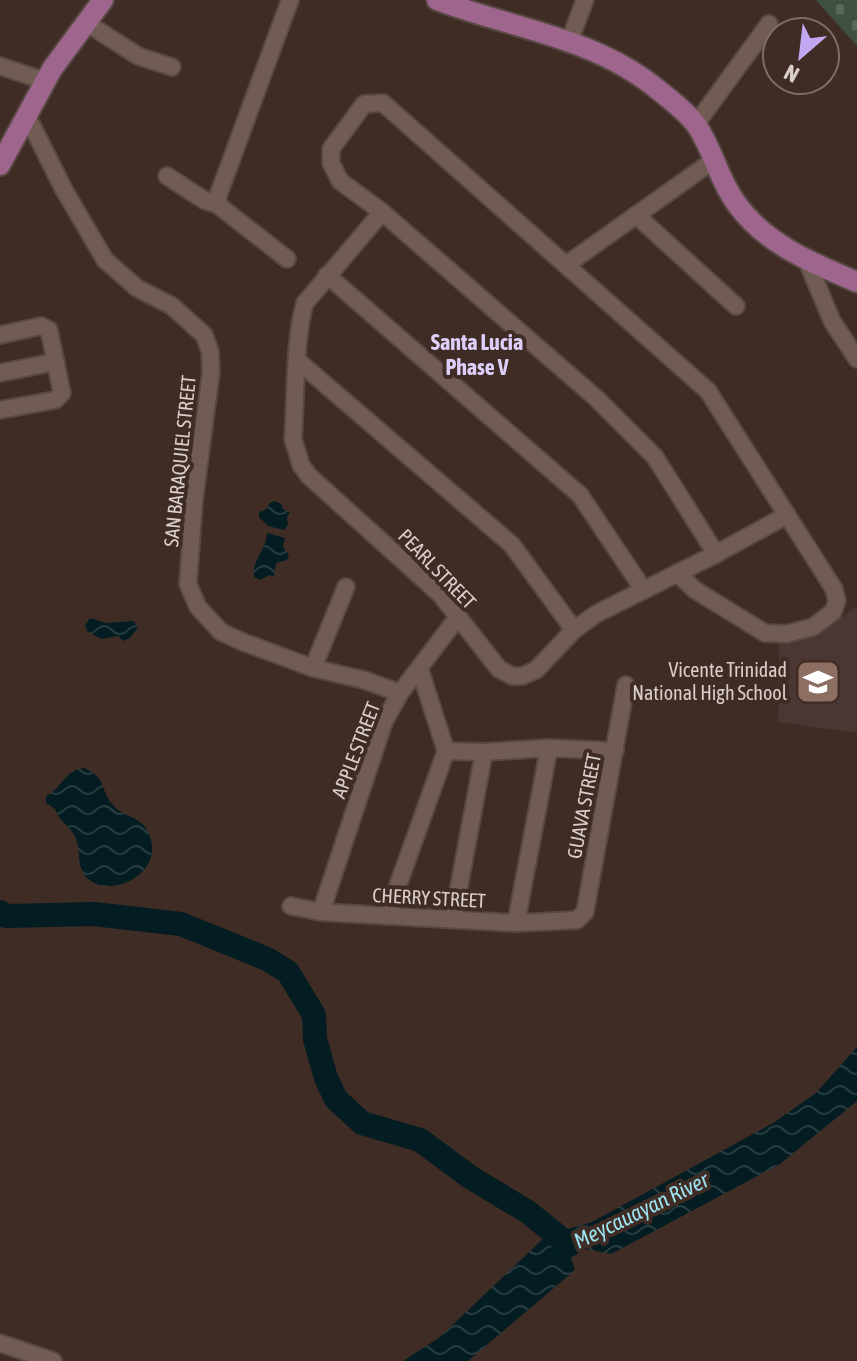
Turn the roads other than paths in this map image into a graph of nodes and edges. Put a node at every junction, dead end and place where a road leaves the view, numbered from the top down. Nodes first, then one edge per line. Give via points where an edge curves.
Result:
1 (103, 0) edge
2 (290, 0) edge
3 (437, 0) edge
4 (585, 0) edge
5 (85, 22) junction
6 (761, 35) edge
7 (569, 42) junction
8 (0, 66) edge
9 (172, 67) dead end
10 (45, 81) junction
11 (27, 116) junction
12 (696, 124) junction
13 (714, 160) junction
14 (0, 165) edge
15 (167, 176) dead end
16 (218, 205) junction
17 (382, 212) junction
18 (636, 215) junction
19 (287, 259) dead end
20 (807, 261) junction
21 (566, 265) junction
22 (327, 275) junction
23 (857, 282) edge
24 (736, 306) dead end
25 (0, 335) edge
26 (857, 359) edge
27 (298, 361) junction
28 (55, 362) junction
29 (0, 373) edge
30 (0, 410) edge
31 (787, 515) junction
32 (716, 554) junction
33 (677, 573) junction
34 (346, 587) dead end
35 (643, 589) junction
36 (458, 617) junction
37 (574, 630) junction
38 (313, 668) junction
39 (420, 670) junction
40 (626, 685) dead end
41 (400, 693) junction
42 (549, 748) junction
43 (446, 751) junction
44 (615, 751) junction
45 (484, 752) junction
46 (291, 906) dead end
47 (321, 912) junction
48 (387, 916) junction
49 (453, 919) junction
50 (565, 921) joint
51 (516, 923) junction
52 (0, 1343) edge
53 (53, 1361) edge

1 - 5 main road
2 - 16 street
3 - 7 main road
4 - 7 street
5 - 9 street via 138,56
5 - 10 main road
6 - 12 street
7 - 12 main road via 603,55 656,87
8 - 10 street
10 - 11 main road
11 - 14 main road
11 - 38 street, SAN BARAQUIEL STREET via 105,260 137,288 186,317 204,335 210,351 188,584 198,607 221,632
12 - 13 main road
13 - 18 street
13 - 20 main road via 747,218
15 - 16 street
16 - 19 street
17 - 21 street via 340,181 331,163 331,149 364,104 374,102 383,103
17 - 22 street, PEARL STREET
17 - 32 street via 596,398 655,457
18 - 21 street
18 - 24 street
20 - 23 main road
20 - 26 street via 832,321
21 - 31 street via 708,391
22 - 27 street, PEARL STREET via 305,303
22 - 35 street via 580,495
25 - 28 street via 45,327
27 - 36 street, PEARL STREET via 293,439 301,465
27 - 37 street via 512,545
28 - 29 street
28 - 30 street via 59,397
31 - 32 street, PEARL STREET
31 - 33 street via 837,601 833,612 813,627 765,633
32 - 33 street, PEARL STREET
33 - 35 street, PEARL STREET
34 - 38 street
35 - 37 street, PEARL STREET
36 - 37 street, PEARL STREET via 499,669 512,676 536,670
36 - 39 street, APPLE STREET
38 - 41 street, SAN BARAQUIEL STREET
39 - 41 street, APPLE STREET
39 - 43 street
40 - 44 street, GUAVA STREET
41 - 47 street, APPLE STREET via 384,722
42 - 44 street
42 - 45 street
42 - 51 street
43 - 45 street
43 - 48 street
44 - 50 street, GUAVA STREET via 585,912 577,920
45 - 49 street
46 - 47 street, CHERRY STREET
47 - 48 street, CHERRY STREET
48 - 49 street, CHERRY STREET
49 - 51 street, CHERRY STREET
50 - 51 street, CHERRY STREET
52 - 53 street

